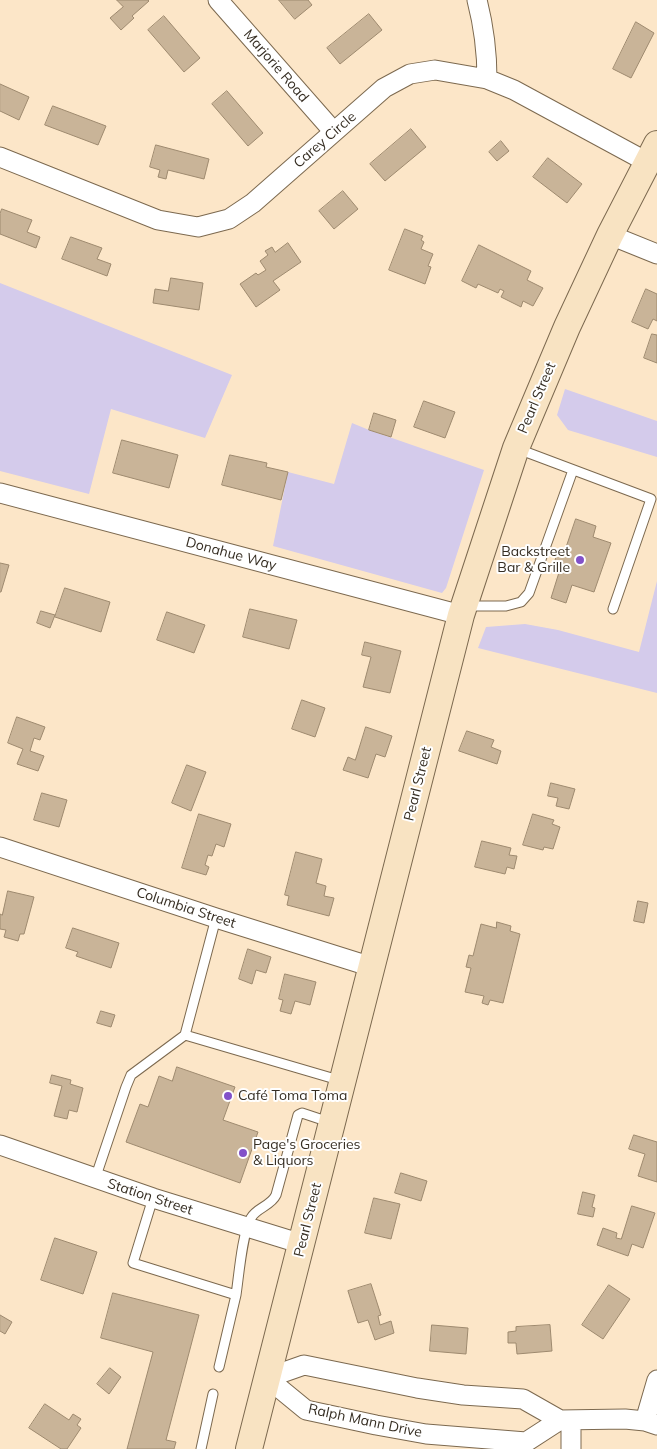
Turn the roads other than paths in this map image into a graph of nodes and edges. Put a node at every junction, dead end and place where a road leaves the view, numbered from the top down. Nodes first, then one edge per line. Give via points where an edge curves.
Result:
1 (218, 0) edge
2 (477, 0) edge
3 (487, 79) junction
4 (334, 132) junction
5 (652, 153) edge
6 (0, 157) edge
7 (610, 235) junction
8 (657, 254) edge
9 (516, 448) junction
10 (573, 470) junction
11 (0, 494) edge
12 (614, 609) dead end
13 (463, 611) junction
14 (0, 847) edge
15 (216, 918) junction
16 (372, 967) junction
17 (185, 1035) junction
18 (342, 1081) junction
19 (332, 1123) junction
20 (0, 1144) edge
21 (95, 1179) junction
22 (153, 1198) junction
23 (247, 1228) junction
24 (302, 1244) junction
25 (236, 1294) junction
26 (219, 1367) dead end
27 (268, 1378) junction
28 (657, 1380) edge
29 (213, 1394) dead end
30 (565, 1420) junction
31 (651, 1423) edge
32 (201, 1449) edge
33 (249, 1449) edge
34 (571, 1449) edge

1 - 4 street, Marjorie Road
2 - 3 street via 487,52
3 - 4 street, Carey Circle via 435,70 410,74 384,88
3 - 5 street, Carey Circle
4 - 6 street, Carey Circle via 253,203 229,219 198,227 158,220
5 - 7 main road, Pearl Street
7 - 8 street
7 - 9 main road, Pearl Street
9 - 10 lane
9 - 13 main road, Pearl Street
10 - 12 lane via 650,499
10 - 13 lane via 529,593 521,602
11 - 13 street, Donahue Way
13 - 16 main road, Pearl Street
14 - 15 street, Columbia Street
15 - 16 street, Columbia Street
15 - 17 lane
16 - 18 main road, Pearl Street
17 - 18 lane
17 - 21 lane via 131,1075
18 - 19 main road, Pearl Street
19 - 23 lane via 302,1113 298,1115 276,1195 271,1203 254,1214
19 - 24 main road, Pearl Street
20 - 21 street, Station Street
21 - 22 street, Station Street
22 - 23 street, Station Street
22 - 25 lane via 133,1263
23 - 24 street, Station Street
23 - 25 lane
24 - 27 main road, Pearl Street
25 - 26 lane
27 - 30 street via 304,1365 417,1388 523,1399
27 - 30 street, Ralph Mann Drive via 306,1410 426,1434 526,1442
27 - 33 main road, Pearl Street
28 - 31 street
29 - 32 lane
30 - 31 street via 625,1419
30 - 34 street

